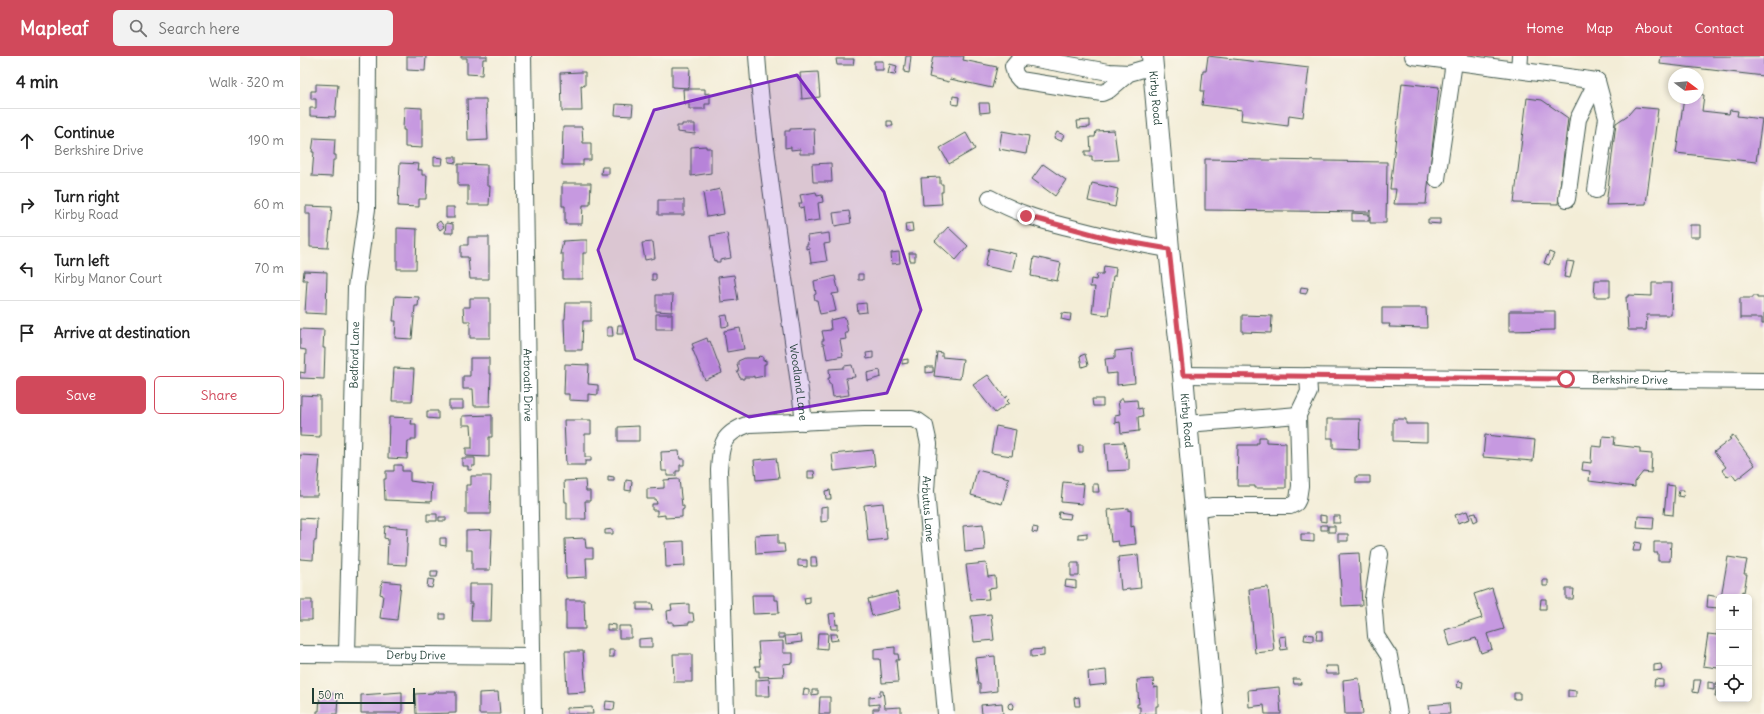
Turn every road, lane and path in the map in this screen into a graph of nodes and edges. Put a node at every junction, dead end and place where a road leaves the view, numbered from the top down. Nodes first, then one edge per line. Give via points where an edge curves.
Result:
1 (368, 56) edge
2 (523, 56) edge
3 (757, 56) edge
4 (1413, 56) edge
5 (1432, 57) edge
6 (1152, 61) edge
7 (1482, 61) edge
8 (1454, 62) junction
9 (1520, 63) edge
10 (1129, 73) junction
11 (1597, 81) junction
12 (1437, 179) dead end
13 (1596, 190) dead end
14 (990, 198) dead end
15 (1567, 199) dead end
16 (1169, 249) junction
17 (1183, 375) junction
18 (1308, 376) junction
19 (1764, 381) edge
20 (1298, 415) junction
21 (804, 422) junction
22 (1188, 424) junction
23 (1195, 509) junction
24 (1380, 554) dead end
25 (300, 654) edge
26 (347, 654) junction
27 (531, 656) junction
28 (533, 714) edge
29 (726, 714) edge
30 (946, 714) edge
31 (1213, 714) edge
32 (1399, 714) edge

1 - 26 street, Bedford Lane via 367,209 356,287
2 - 27 street, Arbroath Drive
3 - 21 street, Woodland Lane via 775,221
4 - 5 street
5 - 8 street
6 - 10 street
6 - 16 main road, Kirby Road
7 - 8 street
7 - 9 street
8 - 12 street
9 - 11 street
10 - 10 street via 1025,58 1018,60 1013,66 1020,80 1102,93
11 - 13 street via 1606,118
11 - 15 street via 1578,118
14 - 16 street via 1017,212 1047,222 1122,241
16 - 17 main road, Kirby Road
17 - 18 street, Berkshire Drive
17 - 22 main road, Kirby Road
18 - 19 street, Berkshire Drive
18 - 20 street via 1309,392
20 - 22 street
20 - 23 street via 1300,486 1296,503 1290,506 1213,506
21 - 29 street, Woodland Lane via 749,424 730,433 720,452
21 - 30 street, Arbutus Lane via 912,419 925,426 929,444 926,491
22 - 23 main road, Kirby Road
23 - 31 main road, Kirby Road
24 - 32 street via 1373,599 1376,636 1389,656
25 - 26 street, Derby Drive
26 - 27 street, Derby Drive
27 - 28 street, Arbroath Drive

